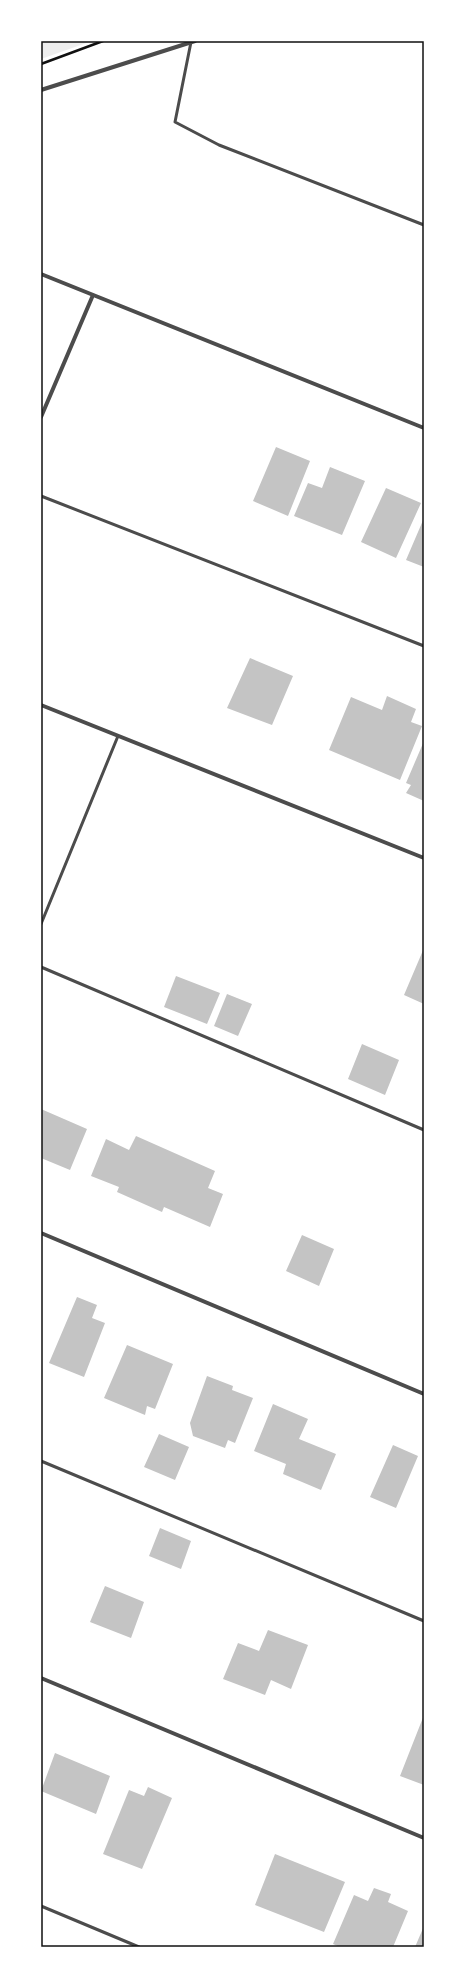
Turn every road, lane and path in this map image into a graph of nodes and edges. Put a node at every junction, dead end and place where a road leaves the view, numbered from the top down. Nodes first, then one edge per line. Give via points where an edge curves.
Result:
1 (103, 41) edge
2 (193, 42) edge
3 (41, 64) edge
4 (41, 90) edge
5 (424, 225) edge
6 (41, 274) edge
7 (93, 295) junction
8 (41, 417) edge
9 (424, 428) edge
10 (41, 496) edge
11 (424, 646) edge
12 (41, 705) edge
13 (118, 736) junction
14 (424, 858) edge
15 (41, 924) edge
16 (41, 967) edge
17 (424, 1130) edge
18 (41, 1233) edge
19 (424, 1394) edge
20 (41, 1461) edge
21 (424, 1621) edge
22 (41, 1678) edge
23 (424, 1838) edge
24 (41, 1906) edge
25 (139, 1947) edge

1 - 3 path
2 - 4 street
2 - 5 lane via 175,122 219,145
6 - 7 street
7 - 8 street
7 - 9 street
10 - 11 lane
12 - 13 street
13 - 14 street
13 - 15 lane
16 - 17 lane
18 - 19 street
20 - 21 lane
22 - 23 street
24 - 25 lane

